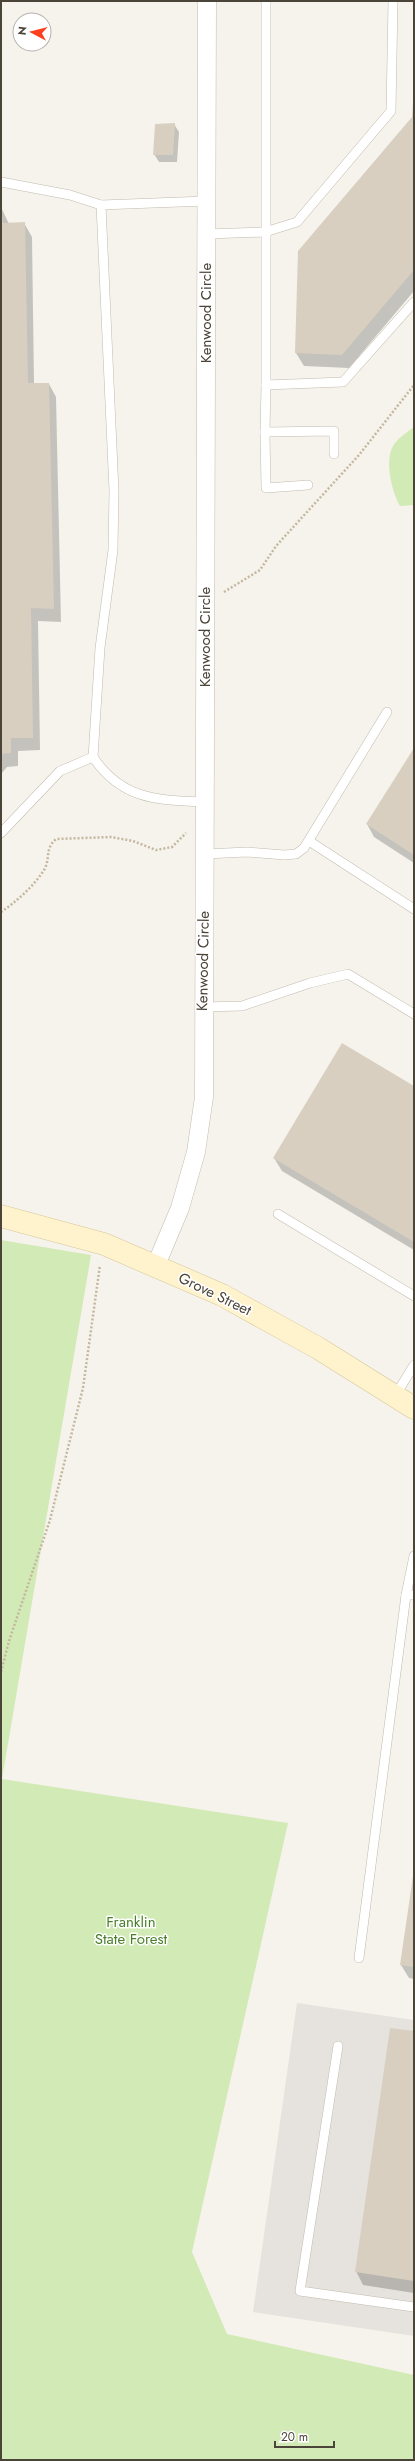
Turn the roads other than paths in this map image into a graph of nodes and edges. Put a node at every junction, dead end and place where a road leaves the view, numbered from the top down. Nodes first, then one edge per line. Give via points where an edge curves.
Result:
1 (207, 1) edge
2 (266, 1) edge
3 (393, 1) edge
4 (1, 182) edge
5 (206, 201) junction
6 (101, 205) junction
7 (265, 232) junction
8 (206, 234) junction
9 (414, 302) edge
10 (266, 385) junction
11 (265, 432) junction
12 (334, 454) dead end
13 (308, 485) dead end
14 (387, 712) dead end
15 (92, 757) junction
16 (204, 808) junction
17 (1, 833) edge
18 (309, 842) junction
19 (205, 854) junction
20 (414, 909) edge
21 (203, 1007) junction
22 (414, 1014) edge
23 (278, 1214) dead end
24 (1, 1216) edge
25 (156, 1266) junction
26 (414, 1296) edge
27 (414, 1365) edge
28 (395, 1396) junction
29 (414, 1408) edge
30 (414, 1556) edge
31 (410, 1595) edge
32 (358, 1958) dead end
33 (338, 2046) dead end
34 (414, 2307) edge

1 - 5 street, Kenwood Circle
2 - 7 lane
3 - 7 lane via 391,111 297,222
4 - 6 lane via 70,195
5 - 6 lane
5 - 8 street, Kenwood Circle
6 - 15 lane via 114,490 113,550 100,648
7 - 8 lane
7 - 10 lane
8 - 16 street, Kenwood Circle
9 - 10 lane via 343,382
10 - 11 lane
11 - 12 lane via 334,431
11 - 13 lane via 266,488
14 - 18 lane
15 - 16 lane via 110,778 138,795
15 - 17 lane via 60,772
16 - 19 street, Kenwood Circle
18 - 19 lane via 296,854
18 - 20 lane
19 - 21 street, Kenwood Circle
21 - 22 lane via 242,1006 310,983 348,974
21 - 25 street, Kenwood Circle via 204,1097 196,1152 180,1208
23 - 26 lane
24 - 25 main road, Grove Street via 104,1244
25 - 28 main road, Grove Street via 222,1295 318,1348
27 - 28 lane
28 - 29 main road, Grove Street
30 - 31 lane
31 - 32 lane
33 - 34 lane via 300,2291

